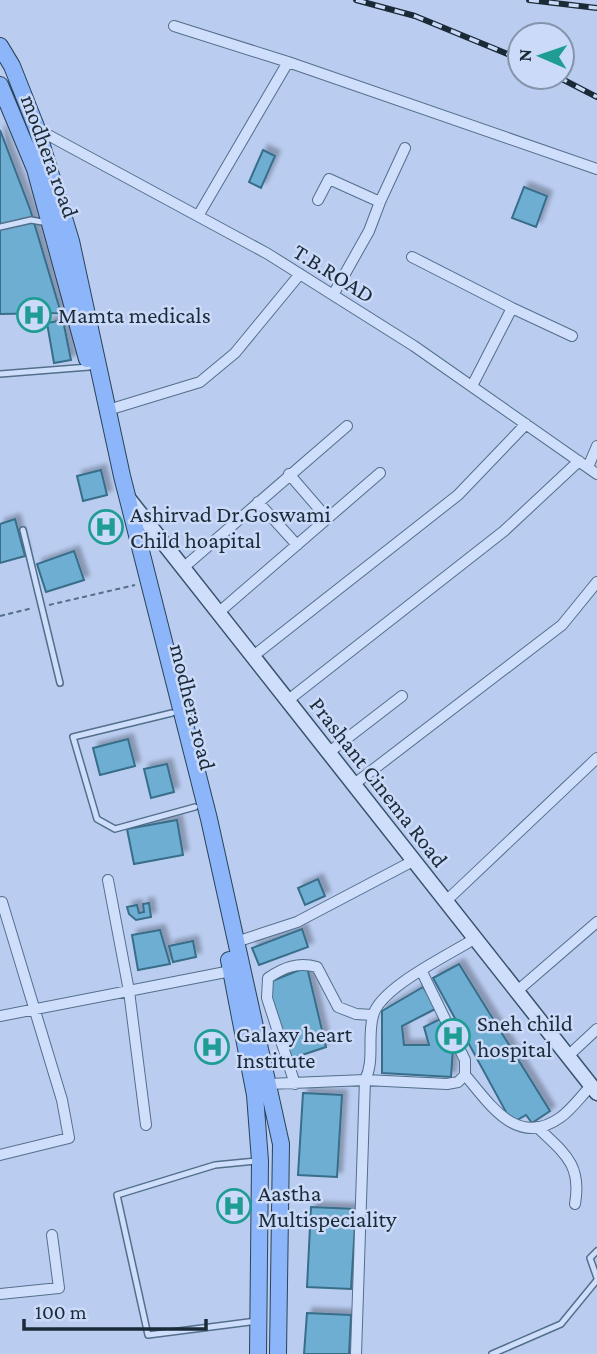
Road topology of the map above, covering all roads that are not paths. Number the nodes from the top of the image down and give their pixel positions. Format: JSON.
{"nodes":[{"id":1,"x":174,"y":26,"type":"dead end"},
{"id":2,"x":0,"y":46,"type":"edge"},
{"id":3,"x":288,"y":62,"type":"junction"},
{"id":4,"x":0,"y":85,"type":"edge"},
{"id":5,"x":37,"y":129,"type":"junction"},
{"id":6,"x":405,"y":148,"type":"dead end"},
{"id":7,"x":597,"y":169,"type":"edge"},
{"id":8,"x":318,"y":200,"type":"dead end"},
{"id":9,"x":380,"y":202,"type":"junction"},
{"id":10,"x":198,"y":216,"type":"junction"},
{"id":11,"x":51,"y":224,"type":"junction"},
{"id":12,"x":0,"y":227,"type":"edge"},
{"id":13,"x":412,"y":257,"type":"dead end"},
{"id":14,"x":300,"y":274,"type":"junction"},
{"id":15,"x":333,"y":295,"type":"junction"},
{"id":16,"x":512,"y":308,"type":"junction"},
{"id":17,"x":572,"y":336,"type":"dead end"},
{"id":18,"x":89,"y":367,"type":"junction"},
{"id":19,"x":0,"y":373,"type":"edge"},
{"id":20,"x":472,"y":386,"type":"junction"},
{"id":21,"x":108,"y":410,"type":"junction"},
{"id":22,"x":526,"y":424,"type":"junction"},
{"id":23,"x":347,"y":426,"type":"dead end"},
{"id":24,"x":597,"y":446,"type":"edge"},
{"id":25,"x":588,"y":467,"type":"edge"},
{"id":26,"x":380,"y":472,"type":"dead end"},
{"id":27,"x":289,"y":474,"type":"junction"},
{"id":28,"x":127,"y":497,"type":"junction"},
{"id":29,"x":258,"y":502,"type":"junction"},
{"id":30,"x":327,"y":518,"type":"junction"},
{"id":31,"x":23,"y":530,"type":"dead end"},
{"id":32,"x":297,"y":545,"type":"junction"},
{"id":33,"x":183,"y":568,"type":"junction"},
{"id":34,"x":597,"y":582,"type":"edge"},
{"id":35,"x":218,"y":613,"type":"junction"},
{"id":36,"x":253,"y":657,"type":"junction"},
{"id":37,"x":60,"y":683,"type":"dead end"},
{"id":38,"x":402,"y":696,"type":"dead end"},
{"id":39,"x":287,"y":701,"type":"junction"},
{"id":40,"x":172,"y":713,"type":"junction"},
{"id":41,"x":328,"y":753,"type":"junction"},
{"id":42,"x":597,"y":758,"type":"edge"},
{"id":43,"x":352,"y":785,"type":"junction"},
{"id":44,"x":195,"y":807,"type":"junction"},
{"id":45,"x":413,"y":861,"type":"junction"},
{"id":46,"x":108,"y":880,"type":"dead end"},
{"id":47,"x":444,"y":901,"type":"junction"},
{"id":48,"x":2,"y":902,"type":"dead end"},
{"id":49,"x":597,"y":922,"type":"edge"},
{"id":50,"x":474,"y":939,"type":"junction"},
{"id":51,"x":236,"y":942,"type":"junction"},
{"id":52,"x":237,"y":970,"type":"junction"},
{"id":53,"x":422,"y":972,"type":"junction"},
{"id":54,"x":129,"y":991,"type":"junction"},
{"id":55,"x":516,"y":992,"type":"junction"},
{"id":56,"x":35,"y":1009,"type":"junction"},
{"id":57,"x":373,"y":1015,"type":"junction"},
{"id":58,"x":0,"y":1016,"type":"edge"},
{"id":59,"x":597,"y":1029,"type":"edge"},
{"id":60,"x":568,"y":1056,"type":"junction"},
{"id":61,"x":465,"y":1075,"type":"junction"},
{"id":62,"x":365,"y":1080,"type":"junction"},
{"id":63,"x":268,"y":1084,"type":"junction"},
{"id":64,"x":295,"y":1084,"type":"junction"},
{"id":65,"x":594,"y":1090,"type":"edge"},
{"id":66,"x":146,"y":1125,"type":"dead end"},
{"id":67,"x":537,"y":1127,"type":"junction"},
{"id":68,"x":0,"y":1155,"type":"edge"},
{"id":69,"x":260,"y":1161,"type":"junction"},
{"id":70,"x":575,"y":1204,"type":"dead end"},
{"id":71,"x":52,"y":1235,"type":"dead end"},
{"id":72,"x":597,"y":1251,"type":"edge"},
{"id":73,"x":597,"y":1279,"type":"edge"},
{"id":74,"x":0,"y":1294,"type":"edge"},
{"id":75,"x":259,"y":1321,"type":"junction"},
{"id":76,"x":258,"y":1354,"type":"edge"},
{"id":77,"x":278,"y":1354,"type":"edge"},
{"id":78,"x":356,"y":1354,"type":"edge"},
{"id":79,"x":492,"y":1354,"type":"edge"}],
"edges":[{"from":1,"to":3,"type":"street"},
{"from":2,"to":5,"type":"main road"},
{"from":3,"to":7,"type":"street"},
{"from":3,"to":10,"type":"street"},
{"from":4,"to":11,"type":"main road","name":"modhera road"},
{"from":5,"to":10,"type":"street","name":"T.B.ROAD"},
{"from":5,"to":21,"type":"main road"},
{"from":6,"to":9,"type":"street"},
{"from":8,"to":9,"type":"street"},
{"from":9,"to":15,"type":"street"},
{"from":10,"to":14,"type":"street","name":"T.B.ROAD"},
{"from":11,"to":12,"type":"lane"},
{"from":11,"to":18,"type":"main road","name":"modhera road"},
{"from":13,"to":16,"type":"street"},
{"from":14,"to":15,"type":"street","name":"T.B.ROAD"},
{"from":14,"to":21,"type":"street"},
{"from":15,"to":20,"type":"street","name":"T.B.ROAD"},
{"from":16,"to":17,"type":"street"},
{"from":16,"to":20,"type":"street"},
{"from":18,"to":19,"type":"lane"},
{"from":18,"to":40,"type":"main road","name":"modhera road"},
{"from":20,"to":22,"type":"street","name":"T.B.ROAD"},
{"from":21,"to":28,"type":"main road"},
{"from":22,"to":25,"type":"street","name":"T.B.ROAD"},
{"from":22,"to":36,"type":"street"},
{"from":23,"to":27,"type":"street"},
{"from":24,"to":25,"type":"street"},
{"from":25,"to":39,"type":"street"},
{"from":26,"to":30,"type":"street"},
{"from":27,"to":29,"type":"street"},
{"from":27,"to":30,"type":"street"},
{"from":28,"to":33,"type":"street","name":"Prashant Cinema Road"},
{"from":28,"to":51,"type":"main road"},
{"from":29,"to":32,"type":"street"},
{"from":29,"to":33,"type":"street"},
{"from":30,"to":32,"type":"street"},
{"from":31,"to":37,"type":"lane"},
{"from":32,"to":35,"type":"street"},
{"from":33,"to":35,"type":"street","name":"Prashant Cinema Road"},
{"from":34,"to":43,"type":"street"},
{"from":35,"to":36,"type":"street","name":"Prashant Cinema Road"},
{"from":36,"to":39,"type":"street","name":"Prashant Cinema Road"},
{"from":38,"to":41,"type":"street"},
{"from":39,"to":41,"type":"street","name":"Prashant Cinema Road"},
{"from":40,"to":44,"type":"main road","name":"modhera road"},
{"from":40,"to":44,"type":"lane"},
{"from":41,"to":43,"type":"street","name":"Prashant Cinema Road"},
{"from":42,"to":47,"type":"street"},
{"from":43,"to":45,"type":"street","name":"Prashant Cinema Road"},
{"from":44,"to":52,"type":"main road","name":"modhera road"},
{"from":45,"to":47,"type":"street","name":"Prashant Cinema Road"},
{"from":45,"to":51,"type":"street"},
{"from":46,"to":54,"type":"street"},
{"from":47,"to":50,"type":"street","name":"Prashant Cinema Road"},
{"from":48,"to":56,"type":"street"},
{"from":49,"to":55,"type":"street"},
{"from":50,"to":53,"type":"street"},
{"from":50,"to":55,"type":"street","name":"Prashant Cinema Road"},
{"from":51,"to":52,"type":"main road"},
{"from":52,"to":54,"type":"street"},
{"from":52,"to":63,"type":"main road"},
{"from":52,"to":69,"type":"main road","name":"modhera road"},
{"from":53,"to":57,"type":"street"},
{"from":53,"to":61,"type":"street"},
{"from":54,"to":56,"type":"street"},
{"from":54,"to":66,"type":"street"},
{"from":55,"to":60,"type":"street","name":"Prashant Cinema Road"},
{"from":56,"to":58,"type":"street"},
{"from":56,"to":68,"type":"street"},
{"from":57,"to":62,"type":"street"},
{"from":57,"to":64,"type":"street"},
{"from":59,"to":60,"type":"street"},
{"from":60,"to":65,"type":"street","name":"Prashant Cinema Road"},
{"from":61,"to":62,"type":"street"},
{"from":61,"to":67,"type":"street"},
{"from":62,"to":64,"type":"street"},
{"from":62,"to":78,"type":"street"},
{"from":63,"to":64,"type":"street"},
{"from":63,"to":77,"type":"main road"},
{"from":65,"to":67,"type":"street"},
{"from":67,"to":70,"type":"street"},
{"from":69,"to":75,"type":"main road","name":"modhera road"},
{"from":69,"to":75,"type":"lane"},
{"from":71,"to":74,"type":"street"},
{"from":72,"to":73,"type":"lane"},
{"from":73,"to":79,"type":"lane"},
{"from":75,"to":76,"type":"main road","name":"modhera road"}]}
